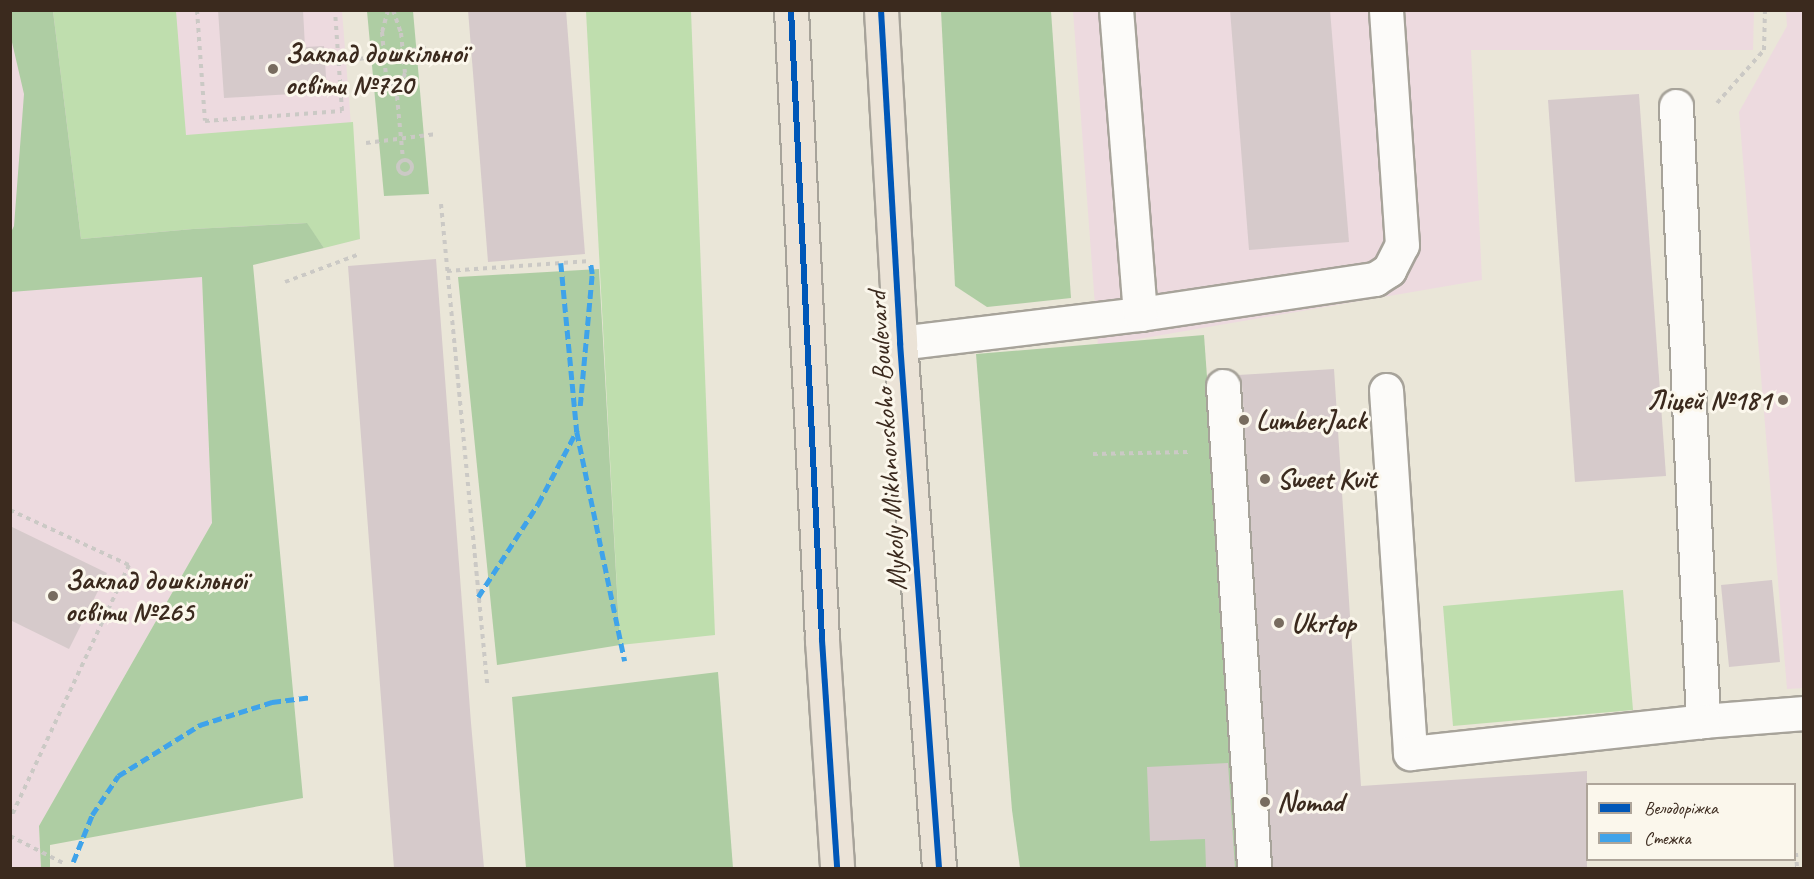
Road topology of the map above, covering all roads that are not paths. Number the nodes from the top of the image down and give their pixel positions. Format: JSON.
{"nodes":[{"id":1,"x":791,"y":10,"type":"edge"},
{"id":2,"x":881,"y":10,"type":"edge"},
{"id":3,"x":1116,"y":10,"type":"edge"},
{"id":4,"x":1386,"y":10,"type":"edge"},
{"id":5,"x":1676,"y":106,"type":"dead end"},
{"id":6,"x":1140,"y":314,"type":"junction"},
{"id":7,"x":900,"y":343,"type":"junction"},
{"id":8,"x":1223,"y":386,"type":"dead end"},
{"id":9,"x":1386,"y":390,"type":"dead end"},
{"id":10,"x":1803,"y":713,"type":"edge"},
{"id":11,"x":1702,"y":721,"type":"junction"},
{"id":12,"x":837,"y":868,"type":"edge"},
{"id":13,"x":939,"y":868,"type":"edge"},
{"id":14,"x":1254,"y":868,"type":"edge"}],
"edges":[{"from":1,"to":12,"type":"highway"},
{"from":2,"to":7,"type":"highway","name":"Mykoly Mikhnovskoho Boulevard"},
{"from":3,"to":6,"type":"lane"},
{"from":4,"to":6,"type":"lane"},
{"from":5,"to":11,"type":"lane"},
{"from":6,"to":7,"type":"lane"},
{"from":7,"to":13,"type":"highway","name":"Mykoly Mikhnovskoho Boulevard"},
{"from":8,"to":14,"type":"lane"},
{"from":9,"to":11,"type":"lane"},
{"from":10,"to":11,"type":"lane"}]}
